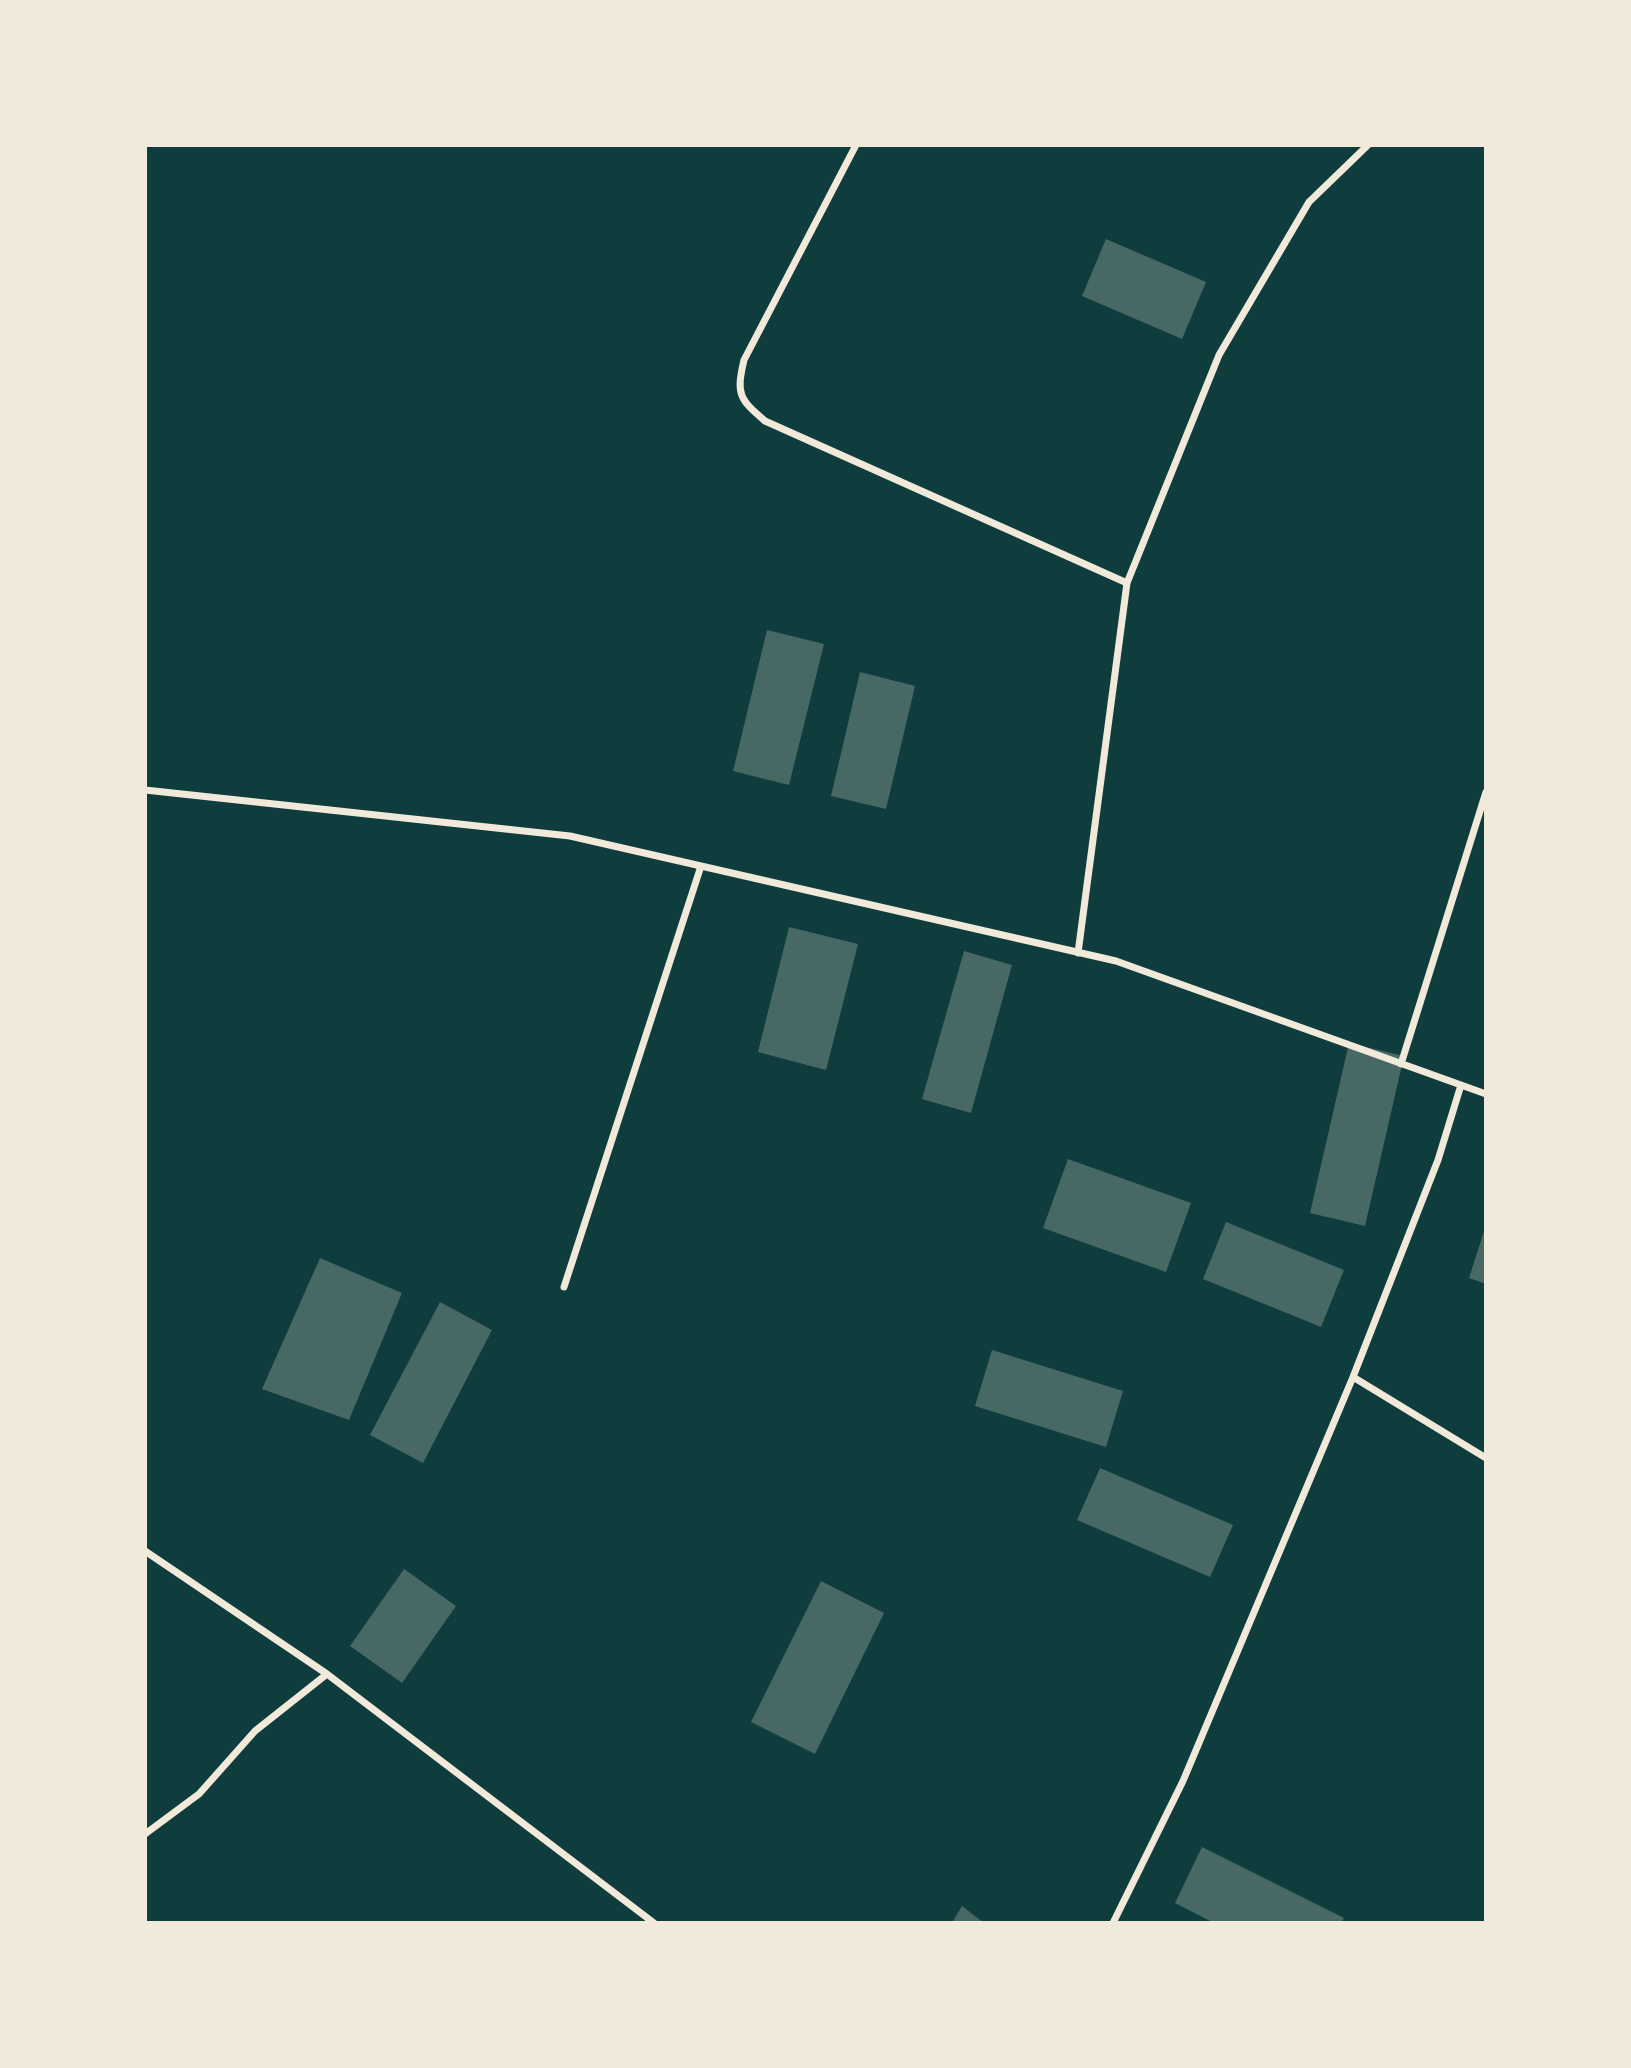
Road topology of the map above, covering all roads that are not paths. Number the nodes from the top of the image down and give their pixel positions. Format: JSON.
{"nodes":[{"id":1,"x":856,"y":145,"type":"edge"},
{"id":2,"x":1368,"y":145,"type":"edge"},
{"id":3,"x":1127,"y":583,"type":"junction"},
{"id":4,"x":145,"y":790,"type":"edge"},
{"id":5,"x":1486,"y":792,"type":"edge"},
{"id":6,"x":701,"y":866,"type":"junction"},
{"id":7,"x":1078,"y":953,"type":"junction"},
{"id":8,"x":1401,"y":1064,"type":"junction"},
{"id":9,"x":1461,"y":1085,"type":"junction"},
{"id":10,"x":1486,"y":1094,"type":"edge"},
{"id":11,"x":565,"y":1287,"type":"dead end"},
{"id":12,"x":1353,"y":1377,"type":"junction"},
{"id":13,"x":1486,"y":1458,"type":"edge"},
{"id":14,"x":145,"y":1551,"type":"edge"},
{"id":15,"x":327,"y":1674,"type":"junction"},
{"id":16,"x":145,"y":1834,"type":"edge"},
{"id":17,"x":650,"y":1922,"type":"edge"},
{"id":18,"x":1113,"y":1923,"type":"edge"}],
"edges":[{"from":1,"to":3,"type":"street"},
{"from":2,"to":3,"type":"street"},
{"from":3,"to":7,"type":"street"},
{"from":4,"to":6,"type":"street"},
{"from":5,"to":8,"type":"street"},
{"from":6,"to":7,"type":"street"},
{"from":6,"to":11,"type":"street"},
{"from":7,"to":8,"type":"street"},
{"from":8,"to":9,"type":"street"},
{"from":9,"to":10,"type":"street"},
{"from":9,"to":12,"type":"street"},
{"from":12,"to":13,"type":"street"},
{"from":12,"to":18,"type":"street"},
{"from":14,"to":15,"type":"street"},
{"from":15,"to":16,"type":"street"},
{"from":15,"to":17,"type":"street"}]}
